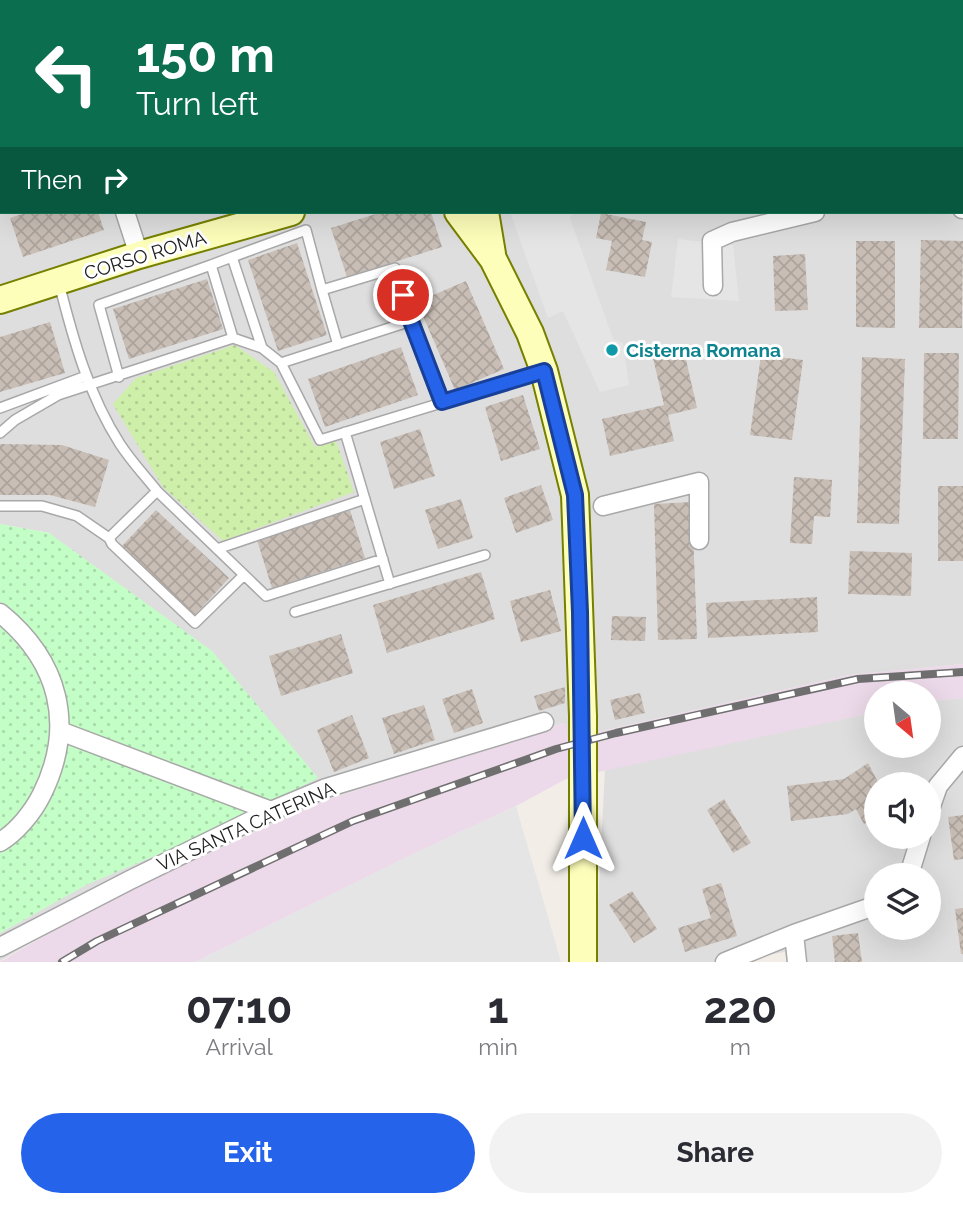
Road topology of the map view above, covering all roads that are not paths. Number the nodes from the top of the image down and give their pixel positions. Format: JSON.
{"nodes":[{"id":1,"x":126,"y":214,"type":"edge"},
{"id":2,"x":284,"y":214,"type":"edge"},
{"id":3,"x":459,"y":214,"type":"edge"},
{"id":4,"x":485,"y":214,"type":"edge"},
{"id":5,"x":806,"y":214,"type":"edge"},
{"id":6,"x":139,"y":255,"type":"junction"},
{"id":7,"x":232,"y":257,"type":"junction"},
{"id":8,"x":493,"y":259,"type":"junction"},
{"id":9,"x":211,"y":265,"type":"junction"},
{"id":10,"x":58,"y":281,"type":"junction"},
{"id":11,"x":713,"y":286,"type":"dead end"},
{"id":12,"x":322,"y":290,"type":"junction"},
{"id":13,"x":0,"y":300,"type":"edge"},
{"id":14,"x":411,"y":321,"type":"junction"},
{"id":15,"x":233,"y":338,"type":"junction"},
{"id":16,"x":338,"y":345,"type":"junction"},
{"id":17,"x":262,"y":348,"type":"junction"},
{"id":18,"x":281,"y":363,"type":"junction"},
{"id":19,"x":544,"y":371,"type":"junction"},
{"id":20,"x":86,"y":376,"type":"junction"},
{"id":21,"x":119,"y":377,"type":"junction"},
{"id":22,"x":91,"y":386,"type":"junction"},
{"id":23,"x":442,"y":402,"type":"junction"},
{"id":24,"x":0,"y":408,"type":"edge"},
{"id":25,"x":345,"y":432,"type":"junction"},
{"id":26,"x":0,"y":433,"type":"edge"},
{"id":27,"x":157,"y":491,"type":"junction"},
{"id":28,"x":365,"y":499,"type":"junction"},
{"id":29,"x":0,"y":506,"type":"edge"},
{"id":30,"x":603,"y":506,"type":"dead end"},
{"id":31,"x":109,"y":538,"type":"junction"},
{"id":32,"x":699,"y":540,"type":"dead end"},
{"id":33,"x":217,"y":549,"type":"junction"},
{"id":34,"x":485,"y":555,"type":"dead end"},
{"id":35,"x":383,"y":559,"type":"junction"},
{"id":36,"x":244,"y":575,"type":"junction"},
{"id":37,"x":390,"y":584,"type":"junction"},
{"id":38,"x":0,"y":612,"type":"edge"},
{"id":39,"x":295,"y":612,"type":"dead end"},
{"id":40,"x":544,"y":722,"type":"dead end"},
{"id":41,"x":60,"y":731,"type":"junction"},
{"id":42,"x":963,"y":756,"type":"edge"},
{"id":43,"x":941,"y":782,"type":"edge"},
{"id":44,"x":271,"y":811,"type":"junction"},
{"id":45,"x":0,"y":842,"type":"edge"},
{"id":46,"x":864,"y":910,"type":"edge"},
{"id":47,"x":794,"y":934,"type":"junction"},
{"id":48,"x":0,"y":947,"type":"edge"},
{"id":49,"x":583,"y":962,"type":"edge"},
{"id":50,"x":725,"y":962,"type":"edge"},
{"id":51,"x":797,"y":962,"type":"edge"}],
"edges":[{"from":1,"to":6,"type":"street"},
{"from":2,"to":6,"type":"street","name":"CORSO ROMA"},
{"from":3,"to":8,"type":"street"},
{"from":4,"to":8,"type":"street"},
{"from":5,"to":11,"type":"street"},
{"from":6,"to":10,"type":"street","name":"CORSO ROMA"},
{"from":7,"to":9,"type":"lane"},
{"from":7,"to":12,"type":"lane"},
{"from":7,"to":17,"type":"lane"},
{"from":8,"to":19,"type":"street"},
{"from":9,"to":15,"type":"lane"},
{"from":9,"to":21,"type":"lane"},
{"from":10,"to":13,"type":"street","name":"CORSO ROMA"},
{"from":10,"to":20,"type":"lane"},
{"from":12,"to":14,"type":"lane"},
{"from":12,"to":16,"type":"lane"},
{"from":14,"to":16,"type":"lane"},
{"from":14,"to":23,"type":"lane"},
{"from":15,"to":17,"type":"lane"},
{"from":15,"to":21,"type":"lane"},
{"from":16,"to":18,"type":"lane"},
{"from":17,"to":18,"type":"lane"},
{"from":18,"to":25,"type":"lane"},
{"from":19,"to":23,"type":"lane"},
{"from":19,"to":49,"type":"street"},
{"from":20,"to":22,"type":"lane"},
{"from":20,"to":24,"type":"lane"},
{"from":21,"to":22,"type":"lane"},
{"from":22,"to":26,"type":"lane"},
{"from":22,"to":27,"type":"lane"},
{"from":23,"to":25,"type":"lane"},
{"from":25,"to":28,"type":"lane"},
{"from":27,"to":31,"type":"lane"},
{"from":27,"to":33,"type":"lane"},
{"from":28,"to":33,"type":"lane"},
{"from":28,"to":35,"type":"lane"},
{"from":29,"to":31,"type":"lane"},
{"from":30,"to":32,"type":"street"},
{"from":31,"to":36,"type":"lane"},
{"from":33,"to":36,"type":"lane"},
{"from":34,"to":37,"type":"lane"},
{"from":35,"to":36,"type":"lane"},
{"from":35,"to":37,"type":"lane"},
{"from":37,"to":39,"type":"lane"},
{"from":38,"to":41,"type":"street"},
{"from":40,"to":44,"type":"street","name":"VIA SANTA CATERINA"},
{"from":41,"to":44,"type":"street"},
{"from":41,"to":45,"type":"street"},
{"from":42,"to":43,"type":"street"},
{"from":44,"to":48,"type":"street","name":"VIA SANTA CATERINA"},
{"from":46,"to":47,"type":"street"},
{"from":47,"to":50,"type":"street"},
{"from":47,"to":51,"type":"street"}]}
